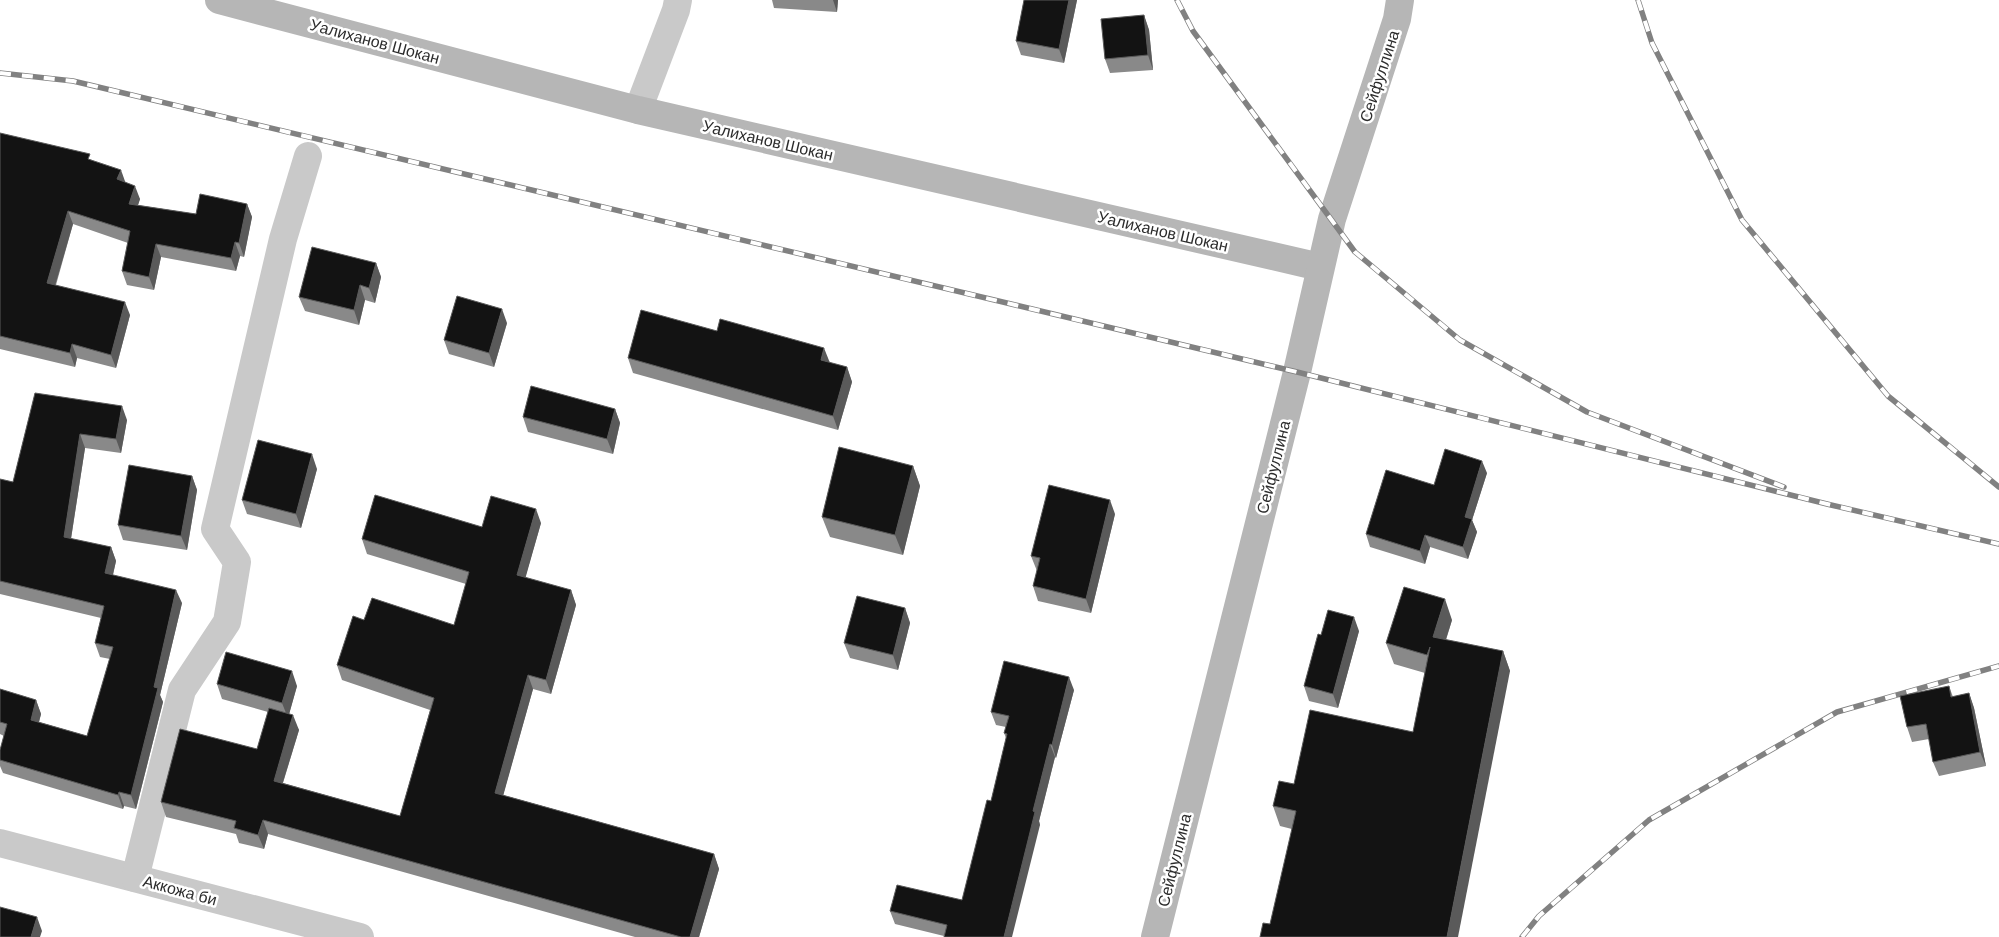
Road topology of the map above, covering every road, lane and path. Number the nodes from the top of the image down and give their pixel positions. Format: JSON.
{"nodes":[{"id":1,"x":219,"y":0,"type":"edge"},
{"id":2,"x":678,"y":0,"type":"edge"},
{"id":3,"x":1400,"y":0,"type":"edge"},
{"id":4,"x":638,"y":110,"type":"junction"},
{"id":5,"x":308,"y":156,"type":"dead end"},
{"id":6,"x":1320,"y":267,"type":"junction"},
{"id":7,"x":0,"y":843,"type":"edge"},
{"id":8,"x":135,"y":878,"type":"junction"},
{"id":9,"x":288,"y":928,"type":"edge"},
{"id":10,"x":360,"y":937,"type":"edge"},
{"id":11,"x":1155,"y":937,"type":"edge"}],
"edges":[{"from":1,"to":4,"type":"street","name":"Уалиханов Шокан"},
{"from":2,"to":4,"type":"street"},
{"from":3,"to":6,"type":"street","name":"Сейфуллина"},
{"from":4,"to":6,"type":"street","name":"Уалиханов Шокан"},
{"from":5,"to":8,"type":"street"},
{"from":6,"to":11,"type":"street","name":"Сейфуллина"},
{"from":7,"to":8,"type":"street","name":"Аккожа би"},
{"from":8,"to":9,"type":"street","name":"Аккожа би"},
{"from":9,"to":10,"type":"street","name":"Аккожа би"}]}
